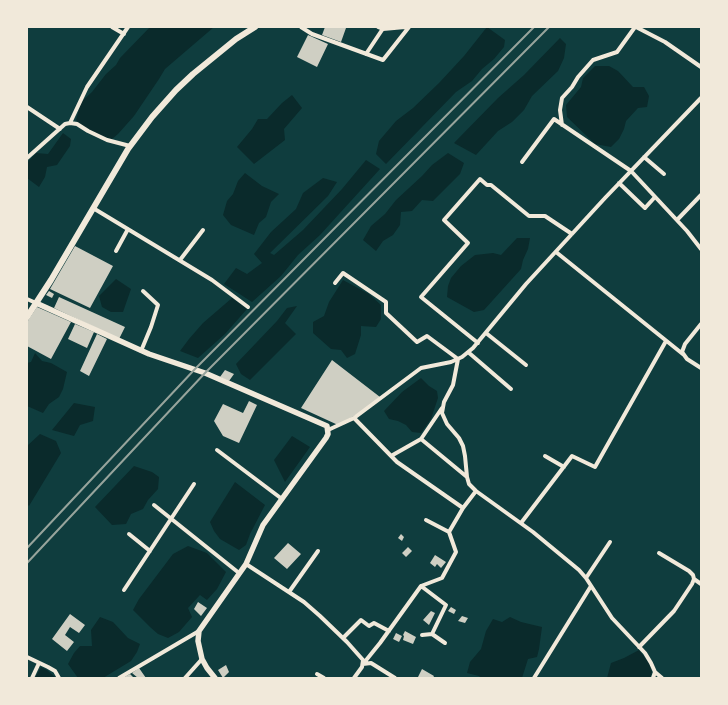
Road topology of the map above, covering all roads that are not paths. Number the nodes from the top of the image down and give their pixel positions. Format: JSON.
{"nodes":[{"id":1,"x":112,"y":27,"type":"edge"},
{"id":2,"x":128,"y":27,"type":"edge"},
{"id":3,"x":255,"y":27,"type":"edge"},
{"id":4,"x":300,"y":27,"type":"edge"},
{"id":5,"x":405,"y":27,"type":"edge"},
{"id":6,"x":409,"y":27,"type":"edge"},
{"id":7,"x":635,"y":27,"type":"edge"},
{"id":8,"x":382,"y":28,"type":"edge"},
{"id":9,"x":124,"y":34,"type":"junction"},
{"id":10,"x":366,"y":54,"type":"junction"},
{"id":11,"x":701,"y":67,"type":"edge"},
{"id":12,"x":701,"y":98,"type":"edge"},
{"id":13,"x":27,"y":107,"type":"edge"},
{"id":14,"x":70,"y":123,"type":"junction"},
{"id":15,"x":562,"y":125,"type":"junction"},
{"id":16,"x":60,"y":129,"type":"junction"},
{"id":17,"x":130,"y":146,"type":"junction"},
{"id":18,"x":644,"y":157,"type":"junction"},
{"id":19,"x":27,"y":158,"type":"edge"},
{"id":20,"x":522,"y":162,"type":"dead end"},
{"id":21,"x":630,"y":171,"type":"junction"},
{"id":22,"x":664,"y":174,"type":"dead end"},
{"id":23,"x":619,"y":183,"type":"junction"},
{"id":24,"x":701,"y":195,"type":"edge"},
{"id":25,"x":655,"y":197,"type":"junction"},
{"id":26,"x":93,"y":208,"type":"junction"},
{"id":27,"x":676,"y":220,"type":"junction"},
{"id":28,"x":128,"y":229,"type":"junction"},
{"id":29,"x":203,"y":230,"type":"dead end"},
{"id":30,"x":572,"y":234,"type":"junction"},
{"id":31,"x":701,"y":249,"type":"edge"},
{"id":32,"x":116,"y":251,"type":"dead end"},
{"id":33,"x":556,"y":252,"type":"junction"},
{"id":34,"x":180,"y":260,"type":"junction"},
{"id":35,"x":335,"y":283,"type":"dead end"},
{"id":36,"x":143,"y":291,"type":"dead end"},
{"id":37,"x":27,"y":299,"type":"edge"},
{"id":38,"x":36,"y":303,"type":"junction"},
{"id":39,"x":248,"y":307,"type":"dead end"},
{"id":40,"x":27,"y":317,"type":"edge"},
{"id":41,"x":701,"y":324,"type":"edge"},
{"id":42,"x":486,"y":333,"type":"junction"},
{"id":43,"x":666,"y":341,"type":"junction"},
{"id":44,"x":478,"y":343,"type":"junction"},
{"id":45,"x":141,"y":351,"type":"junction"},
{"id":46,"x":468,"y":352,"type":"junction"},
{"id":47,"x":684,"y":355,"type":"junction"},
{"id":48,"x":458,"y":359,"type":"junction"},
{"id":49,"x":526,"y":365,"type":"dead end"},
{"id":50,"x":701,"y":368,"type":"edge"},
{"id":51,"x":511,"y":389,"type":"dead end"},
{"id":52,"x":442,"y":408,"type":"junction"},
{"id":53,"x":354,"y":418,"type":"junction"},
{"id":54,"x":328,"y":430,"type":"junction"},
{"id":55,"x":421,"y":439,"type":"junction"},
{"id":56,"x":217,"y":450,"type":"dead end"},
{"id":57,"x":391,"y":456,"type":"junction"},
{"id":58,"x":545,"y":456,"type":"dead end"},
{"id":59,"x":564,"y":467,"type":"junction"},
{"id":60,"x":467,"y":477,"type":"junction"},
{"id":61,"x":194,"y":484,"type":"dead end"},
{"id":62,"x":476,"y":491,"type":"junction"},
{"id":63,"x":282,"y":499,"type":"junction"},
{"id":64,"x":154,"y":505,"type":"dead end"},
{"id":65,"x":463,"y":508,"type":"junction"},
{"id":66,"x":171,"y":518,"type":"junction"},
{"id":67,"x":426,"y":520,"type":"dead end"},
{"id":68,"x":521,"y":523,"type":"junction"},
{"id":69,"x":449,"y":532,"type":"junction"},
{"id":70,"x":129,"y":534,"type":"dead end"},
{"id":71,"x":610,"y":542,"type":"dead end"},
{"id":72,"x":150,"y":551,"type":"junction"},
{"id":73,"x":318,"y":552,"type":"dead end"},
{"id":74,"x":659,"y":553,"type":"dead end"},
{"id":75,"x":246,"y":564,"type":"junction"},
{"id":76,"x":239,"y":573,"type":"junction"},
{"id":77,"x":586,"y":578,"type":"junction"},
{"id":78,"x":694,"y":579,"type":"junction"},
{"id":79,"x":701,"y":584,"type":"edge"},
{"id":80,"x":421,"y":586,"type":"junction"},
{"id":81,"x":591,"y":586,"type":"junction"},
{"id":82,"x":124,"y":590,"type":"dead end"},
{"id":83,"x":289,"y":592,"type":"junction"},
{"id":84,"x":199,"y":631,"type":"junction"},
{"id":85,"x":389,"y":631,"type":"junction"},
{"id":86,"x":432,"y":634,"type":"junction"},
{"id":87,"x":422,"y":635,"type":"dead end"},
{"id":88,"x":343,"y":638,"type":"junction"},
{"id":89,"x":445,"y":643,"type":"dead end"},
{"id":90,"x":639,"y":647,"type":"junction"},
{"id":91,"x":27,"y":657,"type":"edge"},
{"id":92,"x":202,"y":659,"type":"junction"},
{"id":93,"x":40,"y":663,"type":"junction"},
{"id":94,"x":363,"y":664,"type":"junction"},
{"id":95,"x":655,"y":672,"type":"junction"},
{"id":96,"x":317,"y":674,"type":"dead end"},
{"id":97,"x":32,"y":678,"type":"edge"},
{"id":98,"x":59,"y":678,"type":"edge"},
{"id":99,"x":119,"y":678,"type":"edge"},
{"id":100,"x":184,"y":678,"type":"edge"},
{"id":101,"x":216,"y":678,"type":"edge"},
{"id":102,"x":324,"y":678,"type":"edge"},
{"id":103,"x":354,"y":678,"type":"edge"},
{"id":104,"x":395,"y":678,"type":"edge"},
{"id":105,"x":534,"y":678,"type":"edge"},
{"id":106,"x":653,"y":678,"type":"edge"},
{"id":107,"x":662,"y":678,"type":"edge"}],
"edges":[{"from":1,"to":9,"type":"street"},
{"from":2,"to":9,"type":"street"},
{"from":3,"to":17,"type":"main road"},
{"from":4,"to":10,"type":"street"},
{"from":5,"to":8,"type":"street"},
{"from":6,"to":10,"type":"street"},
{"from":7,"to":11,"type":"street"},
{"from":7,"to":15,"type":"street"},
{"from":8,"to":10,"type":"street"},
{"from":9,"to":14,"type":"street"},
{"from":12,"to":18,"type":"street"},
{"from":13,"to":16,"type":"street"},
{"from":14,"to":16,"type":"street"},
{"from":14,"to":17,"type":"street"},
{"from":15,"to":20,"type":"street"},
{"from":15,"to":21,"type":"street"},
{"from":16,"to":19,"type":"street"},
{"from":17,"to":26,"type":"main road"},
{"from":18,"to":21,"type":"street"},
{"from":18,"to":22,"type":"street"},
{"from":21,"to":23,"type":"street"},
{"from":21,"to":25,"type":"street"},
{"from":23,"to":25,"type":"street"},
{"from":23,"to":30,"type":"street"},
{"from":24,"to":27,"type":"street"},
{"from":25,"to":27,"type":"street"},
{"from":26,"to":28,"type":"street"},
{"from":26,"to":38,"type":"main road"},
{"from":27,"to":31,"type":"street"},
{"from":28,"to":32,"type":"street"},
{"from":28,"to":34,"type":"street"},
{"from":29,"to":34,"type":"street"},
{"from":30,"to":33,"type":"street"},
{"from":30,"to":44,"type":"street"},
{"from":33,"to":42,"type":"street"},
{"from":33,"to":43,"type":"street"},
{"from":34,"to":39,"type":"street"},
{"from":35,"to":48,"type":"street"},
{"from":36,"to":45,"type":"street"},
{"from":37,"to":38,"type":"street"},
{"from":38,"to":40,"type":"main road"},
{"from":38,"to":45,"type":"main road"},
{"from":41,"to":47,"type":"street"},
{"from":42,"to":44,"type":"street"},
{"from":42,"to":49,"type":"street"},
{"from":43,"to":47,"type":"street"},
{"from":43,"to":59,"type":"street"},
{"from":44,"to":46,"type":"street"},
{"from":45,"to":54,"type":"main road"},
{"from":46,"to":48,"type":"street"},
{"from":46,"to":51,"type":"street"},
{"from":47,"to":50,"type":"street"},
{"from":48,"to":52,"type":"street"},
{"from":48,"to":53,"type":"street"},
{"from":52,"to":55,"type":"street"},
{"from":52,"to":60,"type":"street"},
{"from":53,"to":54,"type":"street"},
{"from":53,"to":57,"type":"street"},
{"from":54,"to":63,"type":"main road"},
{"from":55,"to":57,"type":"street"},
{"from":55,"to":60,"type":"street"},
{"from":56,"to":63,"type":"street"},
{"from":57,"to":65,"type":"street"},
{"from":58,"to":59,"type":"street"},
{"from":59,"to":68,"type":"street"},
{"from":60,"to":62,"type":"street"},
{"from":61,"to":66,"type":"street"},
{"from":62,"to":65,"type":"street"},
{"from":62,"to":68,"type":"street"},
{"from":63,"to":75,"type":"main road"},
{"from":64,"to":66,"type":"street"},
{"from":65,"to":69,"type":"street"},
{"from":66,"to":72,"type":"street"},
{"from":66,"to":76,"type":"street"},
{"from":67,"to":69,"type":"street"},
{"from":68,"to":77,"type":"street"},
{"from":69,"to":80,"type":"street"},
{"from":70,"to":72,"type":"street"},
{"from":71,"to":77,"type":"street"},
{"from":72,"to":82,"type":"street"},
{"from":73,"to":83,"type":"street"},
{"from":74,"to":78,"type":"street"},
{"from":75,"to":76,"type":"main road"},
{"from":75,"to":83,"type":"street"},
{"from":76,"to":84,"type":"main road"},
{"from":77,"to":81,"type":"street"},
{"from":78,"to":79,"type":"street"},
{"from":78,"to":90,"type":"street"},
{"from":80,"to":85,"type":"street"},
{"from":80,"to":86,"type":"street"},
{"from":81,"to":90,"type":"street"},
{"from":81,"to":105,"type":"street"},
{"from":83,"to":88,"type":"street"},
{"from":84,"to":92,"type":"main road"},
{"from":84,"to":99,"type":"street"},
{"from":85,"to":88,"type":"street"},
{"from":85,"to":94,"type":"street"},
{"from":86,"to":87,"type":"street"},
{"from":86,"to":89,"type":"street"},
{"from":88,"to":94,"type":"street"},
{"from":90,"to":95,"type":"street"},
{"from":91,"to":93,"type":"street"},
{"from":92,"to":100,"type":"street"},
{"from":92,"to":101,"type":"main road"},
{"from":93,"to":97,"type":"street"},
{"from":93,"to":98,"type":"street"},
{"from":94,"to":103,"type":"street"},
{"from":94,"to":104,"type":"street"},
{"from":95,"to":106,"type":"street"},
{"from":95,"to":107,"type":"street"},
{"from":96,"to":102,"type":"street"}]}
